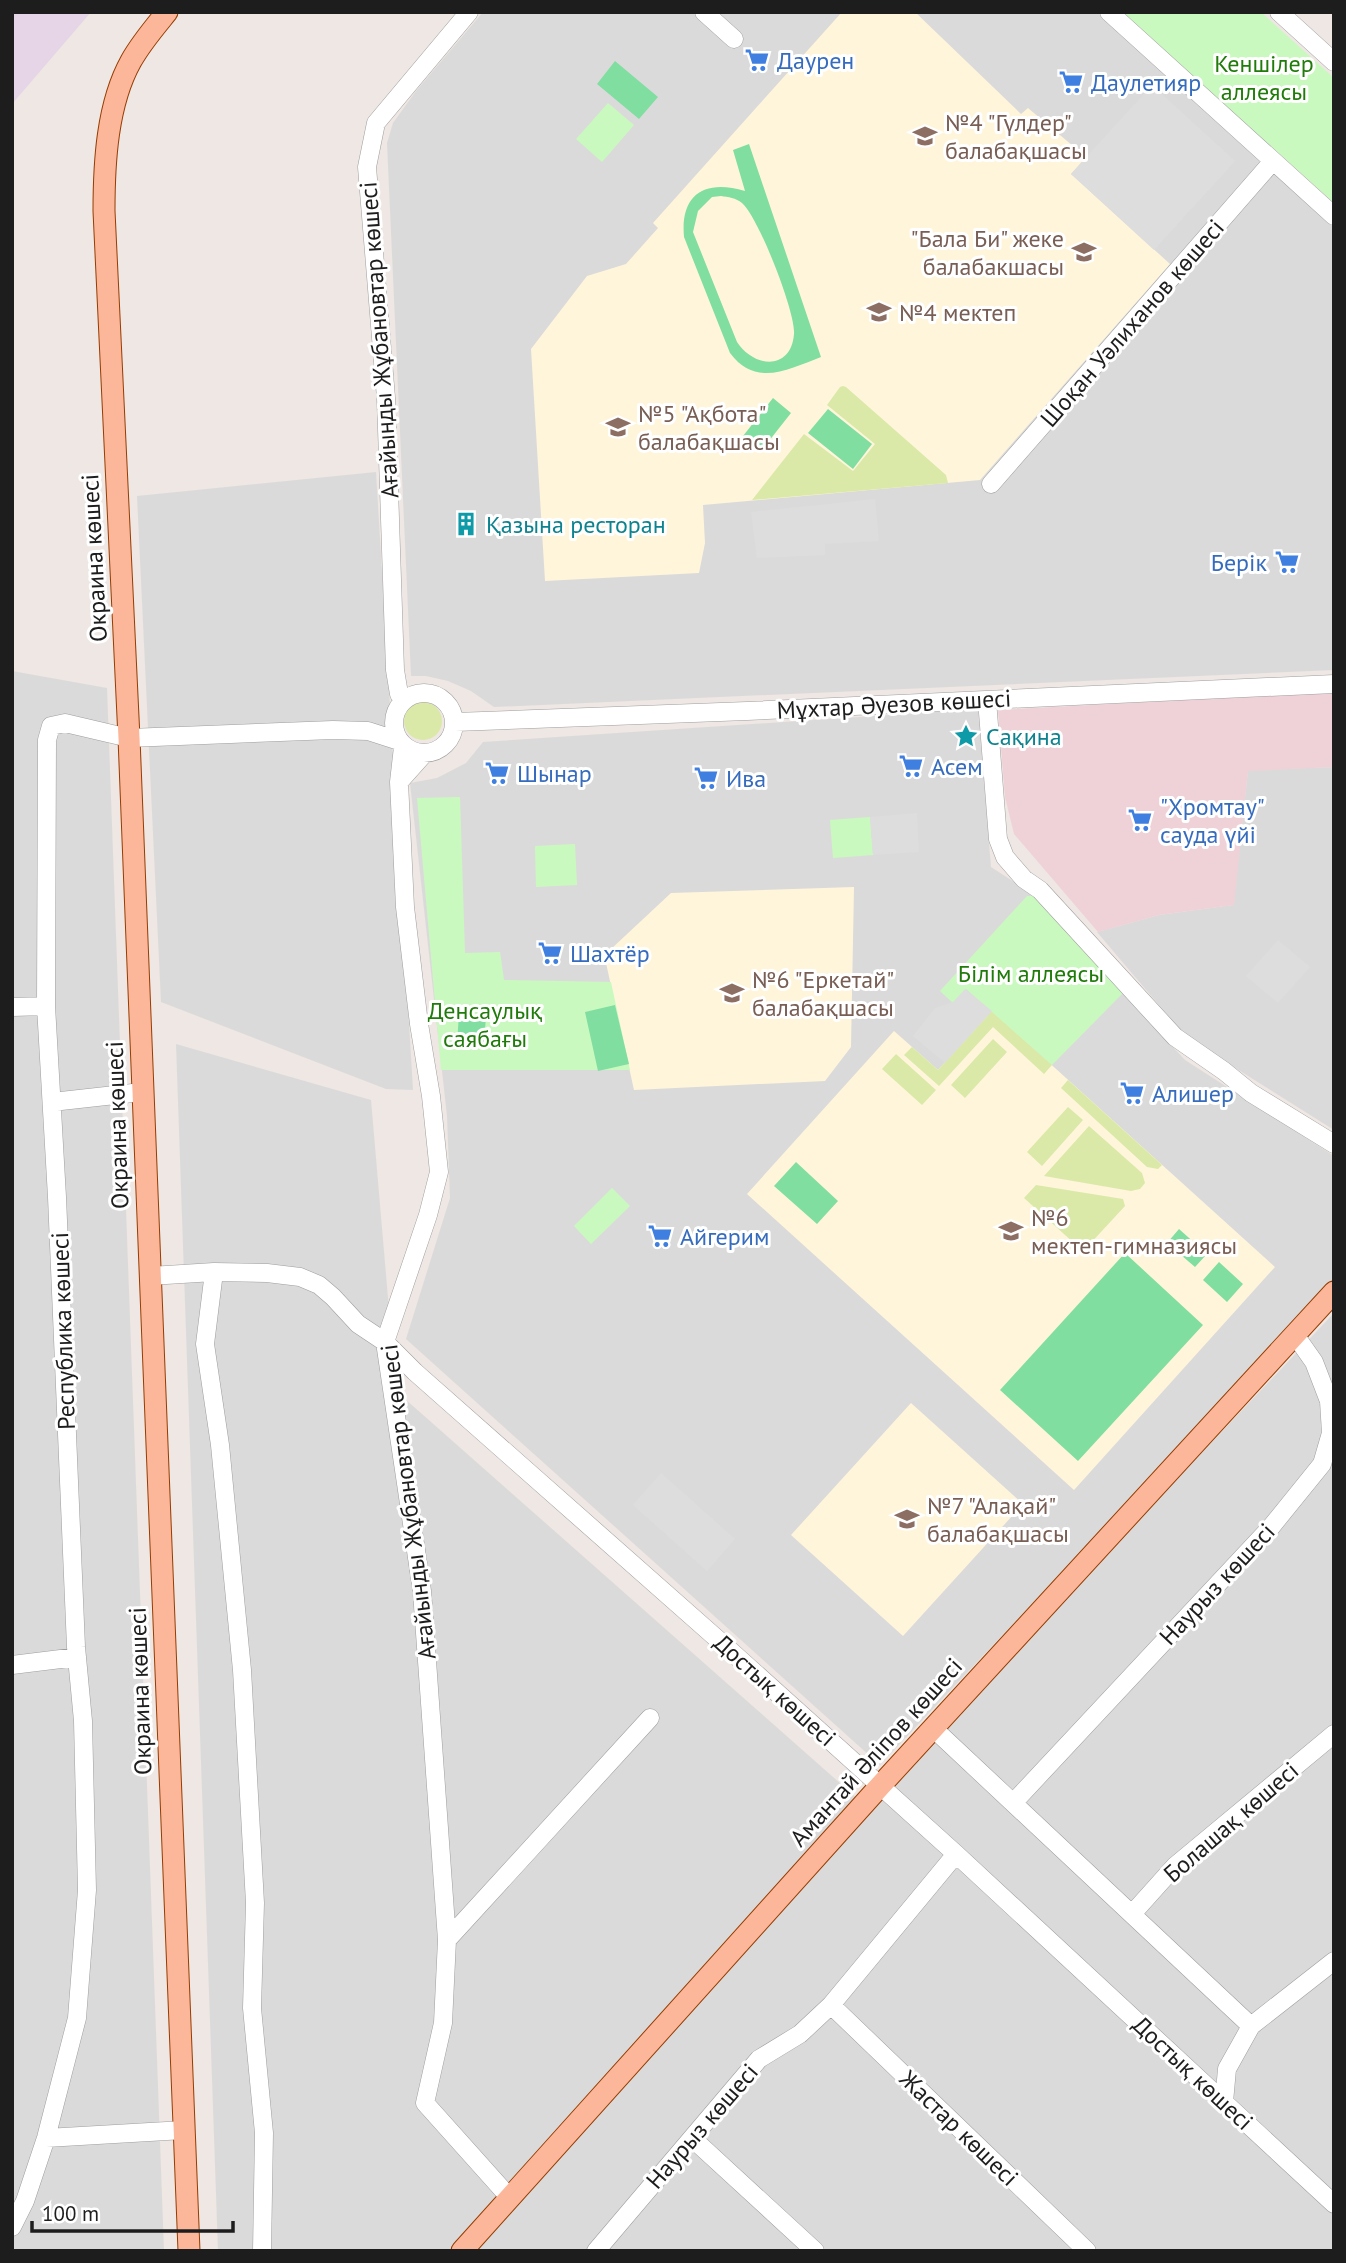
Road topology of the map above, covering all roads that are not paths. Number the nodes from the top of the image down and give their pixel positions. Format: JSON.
{"nodes":[{"id":1,"x":167,"y":12,"type":"edge"},
{"id":2,"x":469,"y":12,"type":"edge"},
{"id":3,"x":704,"y":12,"type":"edge"},
{"id":4,"x":1108,"y":12,"type":"edge"},
{"id":5,"x":1279,"y":12,"type":"edge"},
{"id":6,"x":734,"y":38,"type":"dead end"},
{"id":7,"x":1334,"y":62,"type":"edge"},
{"id":8,"x":1273,"y":161,"type":"junction"},
{"id":9,"x":1334,"y":216,"type":"edge"},
{"id":10,"x":991,"y":484,"type":"dead end"},
{"id":11,"x":1334,"y":684,"type":"edge"},
{"id":12,"x":404,"y":700,"type":"junction"},
{"id":13,"x":987,"y":700,"type":"junction"},
{"id":14,"x":393,"y":720,"type":"junction"},
{"id":15,"x":455,"y":722,"type":"junction"},
{"id":16,"x":368,"y":731,"type":"junction"},
{"id":17,"x":129,"y":738,"type":"junction"},
{"id":18,"x":401,"y":744,"type":"junction"},
{"id":19,"x":424,"y":754,"type":"junction"},
{"id":20,"x":399,"y":782,"type":"junction"},
{"id":21,"x":46,"y":1006,"type":"junction"},
{"id":22,"x":12,"y":1007,"type":"edge"},
{"id":23,"x":142,"y":1091,"type":"junction"},
{"id":24,"x":52,"y":1102,"type":"junction"},
{"id":25,"x":1334,"y":1144,"type":"edge"},
{"id":26,"x":214,"y":1272,"type":"junction"},
{"id":27,"x":150,"y":1276,"type":"junction"},
{"id":28,"x":1334,"y":1292,"type":"edge"},
{"id":29,"x":1295,"y":1335,"type":"junction"},
{"id":30,"x":385,"y":1342,"type":"junction"},
{"id":31,"x":78,"y":1657,"type":"junction"},
{"id":32,"x":12,"y":1665,"type":"edge"},
{"id":33,"x":650,"y":1718,"type":"dead end"},
{"id":34,"x":933,"y":1728,"type":"junction"},
{"id":35,"x":1334,"y":1734,"type":"edge"},
{"id":36,"x":880,"y":1786,"type":"junction"},
{"id":37,"x":1013,"y":1803,"type":"junction"},
{"id":38,"x":956,"y":1854,"type":"junction"},
{"id":39,"x":1132,"y":1914,"type":"junction"},
{"id":40,"x":447,"y":1940,"type":"junction"},
{"id":41,"x":1334,"y":1961,"type":"edge"},
{"id":42,"x":831,"y":2005,"type":"junction"},
{"id":43,"x":1251,"y":2026,"type":"junction"},
{"id":44,"x":1224,"y":2102,"type":"junction"},
{"id":45,"x":184,"y":2130,"type":"junction"},
{"id":46,"x":46,"y":2138,"type":"junction"},
{"id":47,"x":691,"y":2138,"type":"junction"},
{"id":48,"x":510,"y":2198,"type":"junction"},
{"id":49,"x":1334,"y":2204,"type":"edge"},
{"id":50,"x":12,"y":2227,"type":"edge"},
{"id":51,"x":189,"y":2251,"type":"edge"},
{"id":52,"x":262,"y":2251,"type":"edge"},
{"id":53,"x":462,"y":2251,"type":"edge"},
{"id":54,"x":596,"y":2251,"type":"edge"},
{"id":55,"x":815,"y":2251,"type":"edge"},
{"id":56,"x":1087,"y":2251,"type":"edge"}],
"edges":[{"from":1,"to":17,"type":"main road","name":"Окраина көшесі"},
{"from":2,"to":12,"type":"street","name":"Ағайынды Жұбановтар көшесі"},
{"from":3,"to":6,"type":"street"},
{"from":4,"to":8,"type":"street"},
{"from":5,"to":7,"type":"street"},
{"from":8,"to":9,"type":"street"},
{"from":8,"to":10,"type":"street","name":"Шоқан Уәлиханов көшесі"},
{"from":11,"to":13,"type":"street","name":"Мұхтар Әуезов көшесі"},
{"from":12,"to":14,"type":"street"},
{"from":12,"to":15,"type":"street"},
{"from":13,"to":15,"type":"street","name":"Мұхтар Әуезов көшесі"},
{"from":13,"to":25,"type":"street"},
{"from":14,"to":16,"type":"street"},
{"from":14,"to":18,"type":"street"},
{"from":15,"to":19,"type":"street"},
{"from":16,"to":17,"type":"street"},
{"from":16,"to":18,"type":"street"},
{"from":17,"to":21,"type":"street","name":"Республика көшесі"},
{"from":17,"to":23,"type":"main road","name":"Окраина көшесі"},
{"from":18,"to":19,"type":"street"},
{"from":18,"to":20,"type":"street","name":"Ағайынды Жұбановтар көшесі"},
{"from":19,"to":20,"type":"street"},
{"from":20,"to":30,"type":"street","name":"Ағайынды Жұбановтар көшесі"},
{"from":21,"to":22,"type":"street"},
{"from":21,"to":24,"type":"street","name":"Республика көшесі"},
{"from":23,"to":24,"type":"street"},
{"from":23,"to":27,"type":"main road","name":"Окраина көшесі"},
{"from":24,"to":31,"type":"street","name":"Республика көшесі"},
{"from":26,"to":27,"type":"street","name":"Достық көшесі"},
{"from":26,"to":30,"type":"street","name":"Достық көшесі"},
{"from":26,"to":52,"type":"street"},
{"from":27,"to":45,"type":"main road","name":"Окраина көшесі"},
{"from":28,"to":29,"type":"main road","name":"Амантай Әліпов көшесі"},
{"from":29,"to":34,"type":"main road","name":"Амантай Әліпов көшесі"},
{"from":29,"to":37,"type":"street","name":"Наурыз көшесі"},
{"from":30,"to":36,"type":"street","name":"Достық көшесі"},
{"from":30,"to":40,"type":"street","name":"Ағайынды Жұбановтар көшесі"},
{"from":31,"to":32,"type":"street"},
{"from":31,"to":46,"type":"street","name":"Республика көшесі"},
{"from":33,"to":40,"type":"street"},
{"from":34,"to":36,"type":"main road","name":"Амантай Әліпов көшесі"},
{"from":34,"to":37,"type":"street"},
{"from":35,"to":39,"type":"street","name":"Болашақ көшесі"},
{"from":36,"to":38,"type":"street","name":"Достық көшесі"},
{"from":36,"to":48,"type":"main road","name":"Амантай Әліпов көшесі"},
{"from":37,"to":39,"type":"street"},
{"from":38,"to":42,"type":"street","name":"Наурыз көшесі"},
{"from":38,"to":44,"type":"street","name":"Достық көшесі"},
{"from":39,"to":43,"type":"street"},
{"from":40,"to":48,"type":"street","name":"Ағайынды Жұбановтар көшесі"},
{"from":41,"to":43,"type":"street"},
{"from":42,"to":47,"type":"street","name":"Наурыз көшесі"},
{"from":42,"to":56,"type":"street","name":"Жастар көшесі"},
{"from":43,"to":44,"type":"street"},
{"from":44,"to":49,"type":"street","name":"Достық көшесі"},
{"from":45,"to":46,"type":"street"},
{"from":45,"to":51,"type":"main road","name":"Окраина көшесі"},
{"from":46,"to":50,"type":"street","name":"Республика көшесі"},
{"from":47,"to":54,"type":"street","name":"Наурыз көшесі"},
{"from":47,"to":55,"type":"street"},
{"from":48,"to":53,"type":"main road","name":"Амантай Әліпов көшесі"}]}
